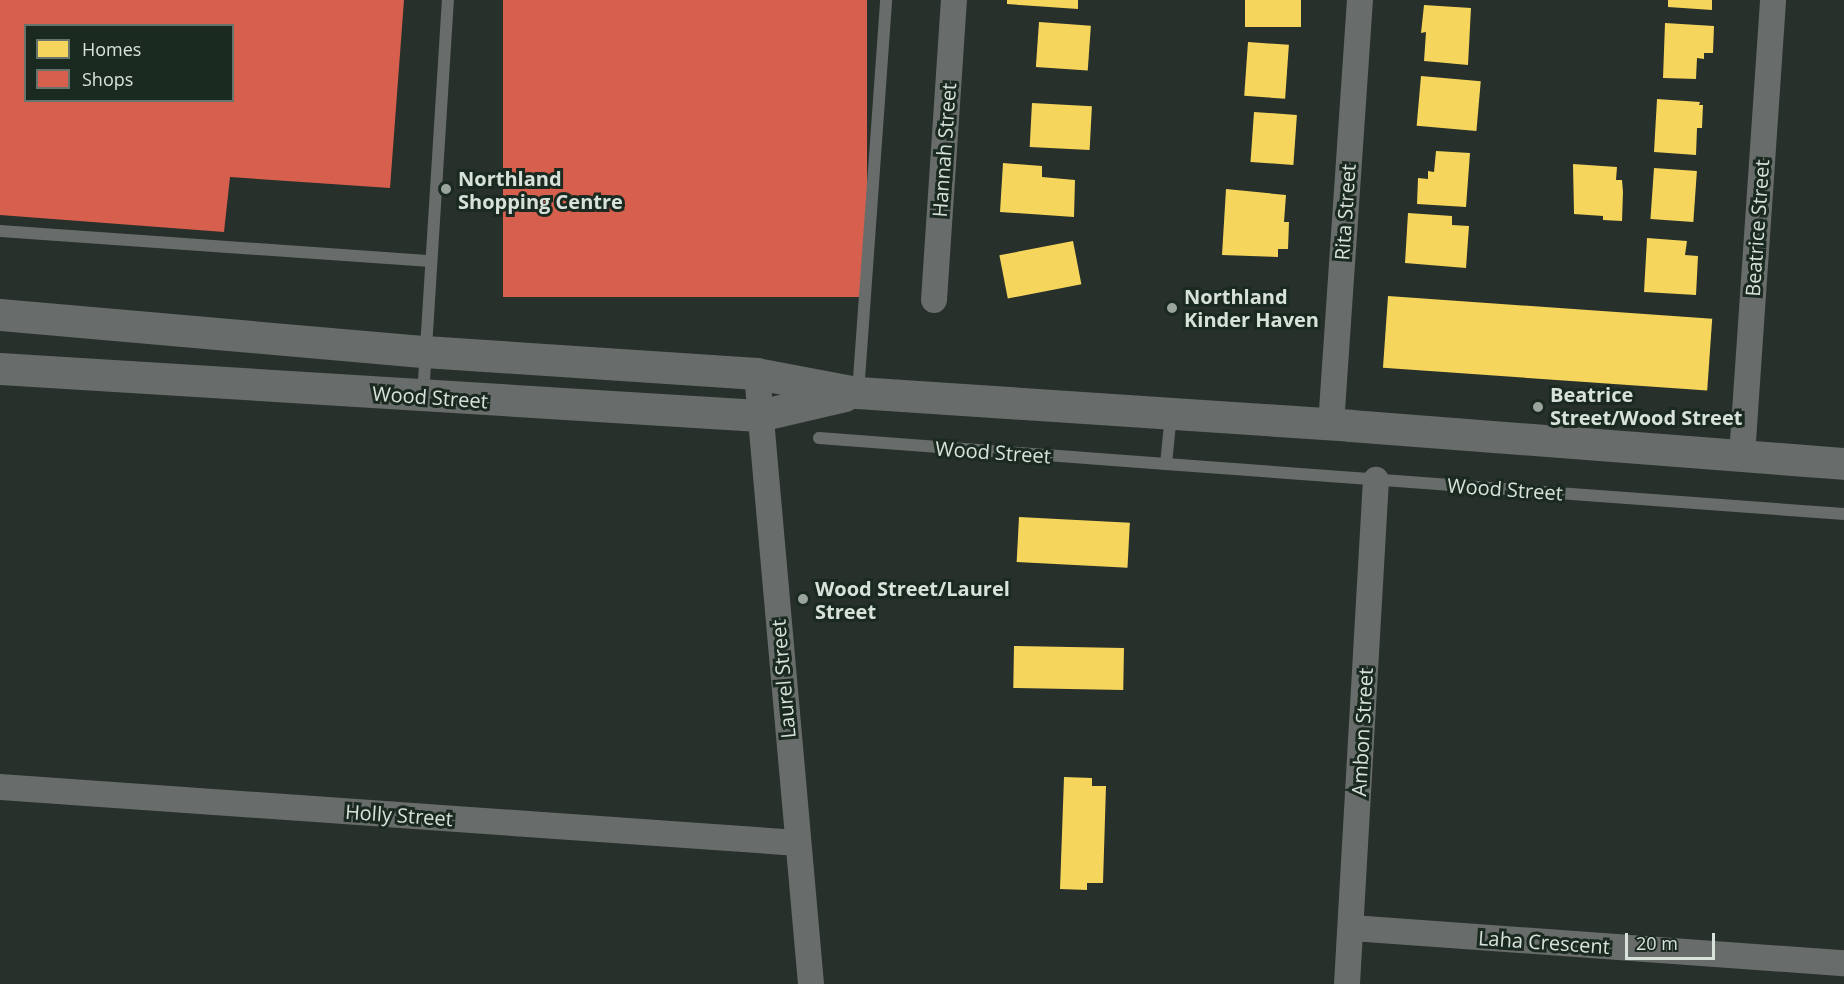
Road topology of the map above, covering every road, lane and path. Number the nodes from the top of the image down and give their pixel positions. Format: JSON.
{"nodes":[{"id":1,"x":448,"y":0,"type":"edge"},
{"id":2,"x":886,"y":0,"type":"edge"},
{"id":3,"x":954,"y":0,"type":"edge"},
{"id":4,"x":1360,"y":0,"type":"edge"},
{"id":5,"x":1773,"y":0,"type":"edge"},
{"id":6,"x":0,"y":231,"type":"edge"},
{"id":7,"x":430,"y":261,"type":"junction"},
{"id":8,"x":934,"y":300,"type":"dead end"},
{"id":9,"x":0,"y":315,"type":"edge"},
{"id":10,"x":424,"y":352,"type":"junction"},
{"id":11,"x":0,"y":369,"type":"edge"},
{"id":12,"x":757,"y":375,"type":"junction"},
{"id":13,"x":858,"y":393,"type":"junction"},
{"id":14,"x":423,"y":397,"type":"junction"},
{"id":15,"x":1170,"y":414,"type":"junction"},
{"id":16,"x":760,"y":416,"type":"junction"},
{"id":17,"x":1331,"y":425,"type":"junction"},
{"id":18,"x":819,"y":438,"type":"dead end"},
{"id":19,"x":1742,"y":456,"type":"junction"},
{"id":20,"x":1166,"y":464,"type":"junction"},
{"id":21,"x":1844,"y":464,"type":"edge"},
{"id":22,"x":1376,"y":480,"type":"junction"},
{"id":23,"x":1844,"y":514,"type":"edge"},
{"id":24,"x":0,"y":787,"type":"edge"},
{"id":25,"x":798,"y":843,"type":"junction"},
{"id":26,"x":1352,"y":928,"type":"junction"},
{"id":27,"x":1844,"y":963,"type":"edge"},
{"id":28,"x":811,"y":984,"type":"edge"},
{"id":29,"x":1347,"y":984,"type":"edge"}],
"edges":[{"from":1,"to":7,"type":"lane"},
{"from":2,"to":13,"type":"lane"},
{"from":3,"to":8,"type":"street","name":"Hannah Street"},
{"from":4,"to":17,"type":"street","name":"Rita Street"},
{"from":5,"to":19,"type":"street","name":"Beatrice Street"},
{"from":6,"to":7,"type":"lane"},
{"from":7,"to":10,"type":"lane"},
{"from":9,"to":10,"type":"street","name":"Wood Street"},
{"from":10,"to":12,"type":"street","name":"Wood Street"},
{"from":10,"to":14,"type":"lane"},
{"from":11,"to":14,"type":"street","name":"Wood Street"},
{"from":12,"to":13,"type":"street","name":"Wood Street"},
{"from":12,"to":16,"type":"street","name":"Laurel Street"},
{"from":13,"to":15,"type":"street","name":"Wood Street"},
{"from":13,"to":16,"type":"street","name":"Wood Street"},
{"from":14,"to":16,"type":"street","name":"Wood Street"},
{"from":15,"to":17,"type":"street","name":"Wood Street"},
{"from":15,"to":20,"type":"lane"},
{"from":16,"to":25,"type":"street","name":"Laurel Street"},
{"from":17,"to":19,"type":"street","name":"Wood Street"},
{"from":18,"to":20,"type":"lane","name":"Wood Street"},
{"from":19,"to":21,"type":"street","name":"Wood Street"},
{"from":20,"to":22,"type":"lane","name":"Wood Street"},
{"from":22,"to":23,"type":"lane","name":"Wood Street"},
{"from":22,"to":26,"type":"street","name":"Ambon Street"},
{"from":24,"to":25,"type":"street","name":"Holly Street"},
{"from":25,"to":28,"type":"street","name":"Laurel Street"},
{"from":26,"to":27,"type":"street","name":"Laha Crescent"},
{"from":26,"to":29,"type":"street","name":"Ambon Street"}]}
